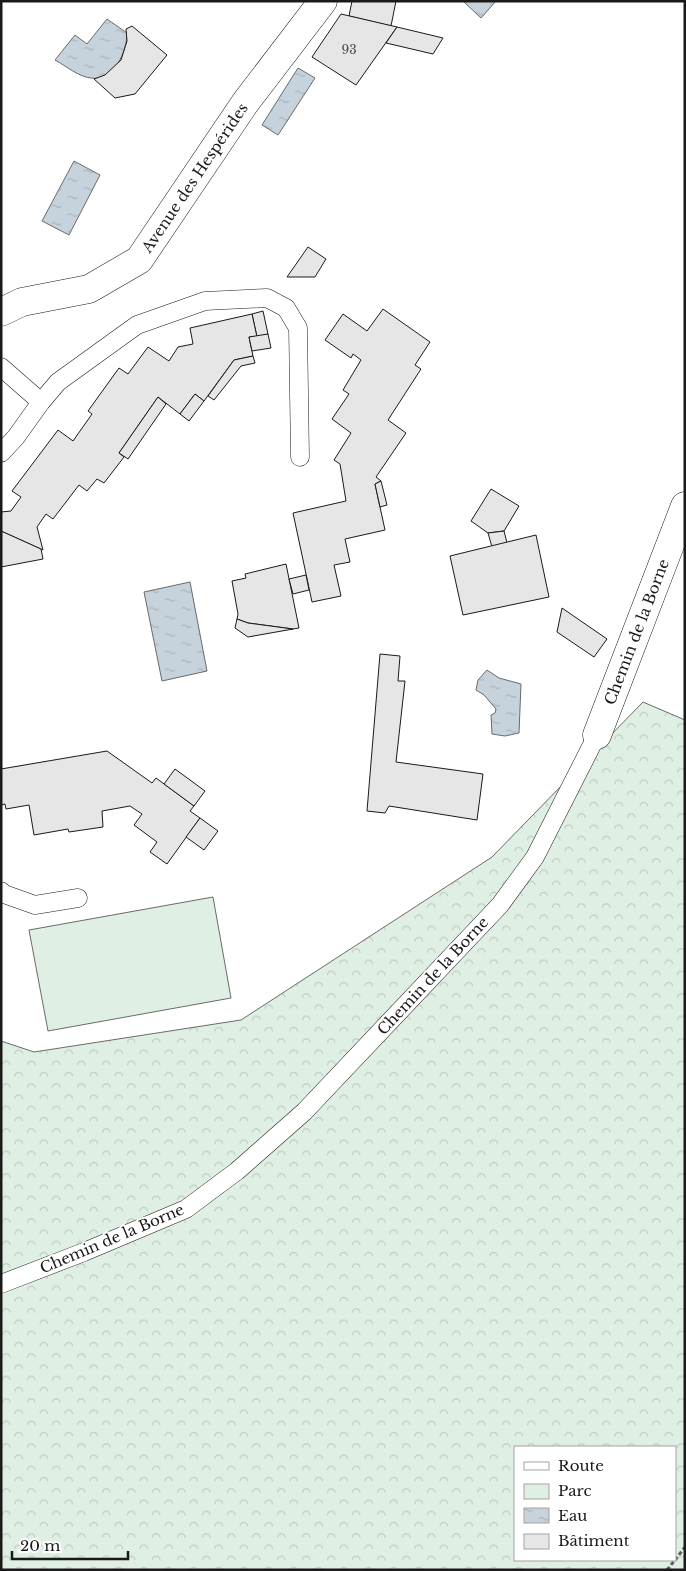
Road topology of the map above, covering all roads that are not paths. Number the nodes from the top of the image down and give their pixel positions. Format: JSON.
{"nodes":[{"id":1,"x":323,"y":1,"type":"edge"},
{"id":2,"x":1,"y":312,"type":"edge"},
{"id":3,"x":1,"y":367,"type":"edge"},
{"id":4,"x":41,"y":402,"type":"junction"},
{"id":5,"x":1,"y":453,"type":"edge"},
{"id":6,"x":300,"y":457,"type":"dead end"},
{"id":7,"x":685,"y":506,"type":"edge"},
{"id":8,"x":597,"y":735,"type":"joint"},
{"id":9,"x":1,"y":891,"type":"edge"},
{"id":10,"x":78,"y":898,"type":"dead end"},
{"id":11,"x":1,"y":1284,"type":"edge"}],
"edges":[{"from":1,"to":2,"type":"street","name":"Avenue des Hespérides"},
{"from":3,"to":4,"type":"lane"},
{"from":4,"to":5,"type":"lane"},
{"from":4,"to":6,"type":"lane"},
{"from":7,"to":8,"type":"street","name":"Chemin de la Borne"},
{"from":8,"to":11,"type":"lane","name":"Chemin de la Borne"},
{"from":9,"to":10,"type":"lane"}]}
